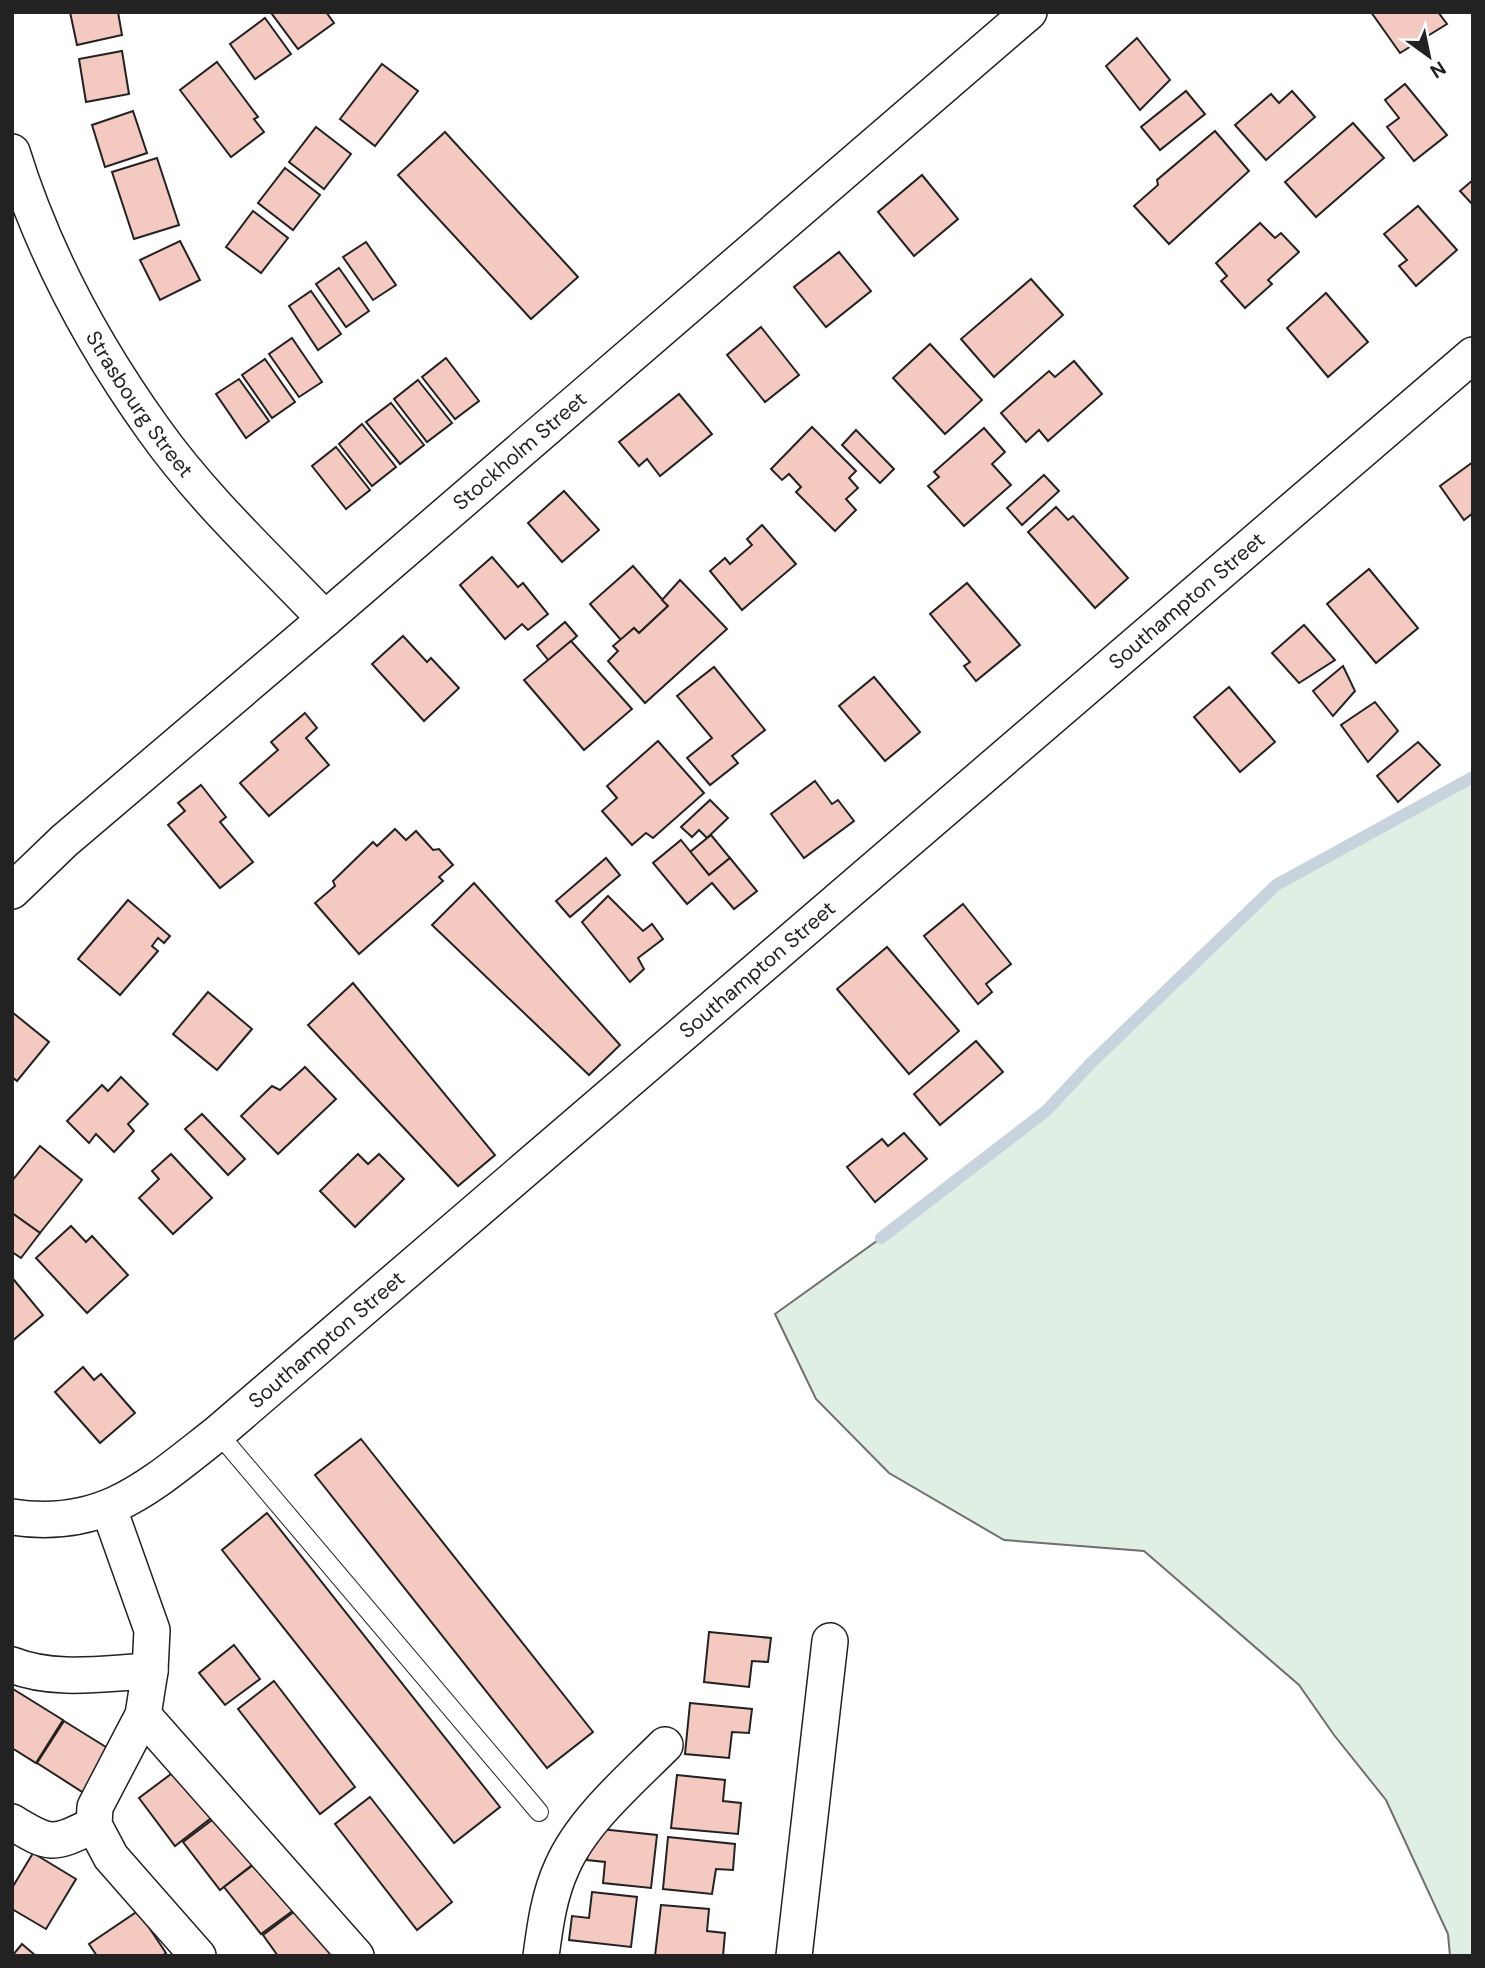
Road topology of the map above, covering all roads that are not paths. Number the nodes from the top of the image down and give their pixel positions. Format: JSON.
{"nodes":[{"id":1,"x":1029,"y":12,"type":"edge"},
{"id":2,"x":12,"y":152,"type":"edge"},
{"id":3,"x":1473,"y":355,"type":"edge"},
{"id":4,"x":325,"y":619,"type":"junction"},
{"id":5,"x":12,"y":891,"type":"edge"},
{"id":6,"x":218,"y":1433,"type":"junction"},
{"id":7,"x":109,"y":1509,"type":"junction"},
{"id":8,"x":12,"y":1517,"type":"edge"},
{"id":9,"x":830,"y":1641,"type":"dead end"},
{"id":10,"x":12,"y":1665,"type":"edge"},
{"id":11,"x":150,"y":1671,"type":"junction"},
{"id":12,"x":143,"y":1715,"type":"junction"},
{"id":13,"x":665,"y":1745,"type":"dead end"},
{"id":14,"x":539,"y":1812,"type":"dead end"},
{"id":15,"x":12,"y":1822,"type":"edge"},
{"id":16,"x":94,"y":1825,"type":"junction"},
{"id":17,"x":198,"y":1956,"type":"edge"},
{"id":18,"x":356,"y":1956,"type":"edge"},
{"id":19,"x":541,"y":1956,"type":"edge"},
{"id":20,"x":794,"y":1956,"type":"edge"}],
"edges":[{"from":1,"to":4,"type":"street","name":"Stockholm Street"},
{"from":2,"to":4,"type":"street","name":"Strasbourg Street"},
{"from":3,"to":6,"type":"street","name":"Southampton Street"},
{"from":4,"to":5,"type":"street","name":"Stockholm Street"},
{"from":6,"to":7,"type":"street","name":"Southampton Street"},
{"from":6,"to":14,"type":"lane"},
{"from":7,"to":8,"type":"street","name":"Southampton Street"},
{"from":7,"to":11,"type":"street"},
{"from":9,"to":20,"type":"street"},
{"from":10,"to":11,"type":"street"},
{"from":11,"to":12,"type":"street"},
{"from":12,"to":16,"type":"street"},
{"from":12,"to":18,"type":"street"},
{"from":13,"to":19,"type":"street"},
{"from":15,"to":16,"type":"street"},
{"from":16,"to":17,"type":"street"}]}
